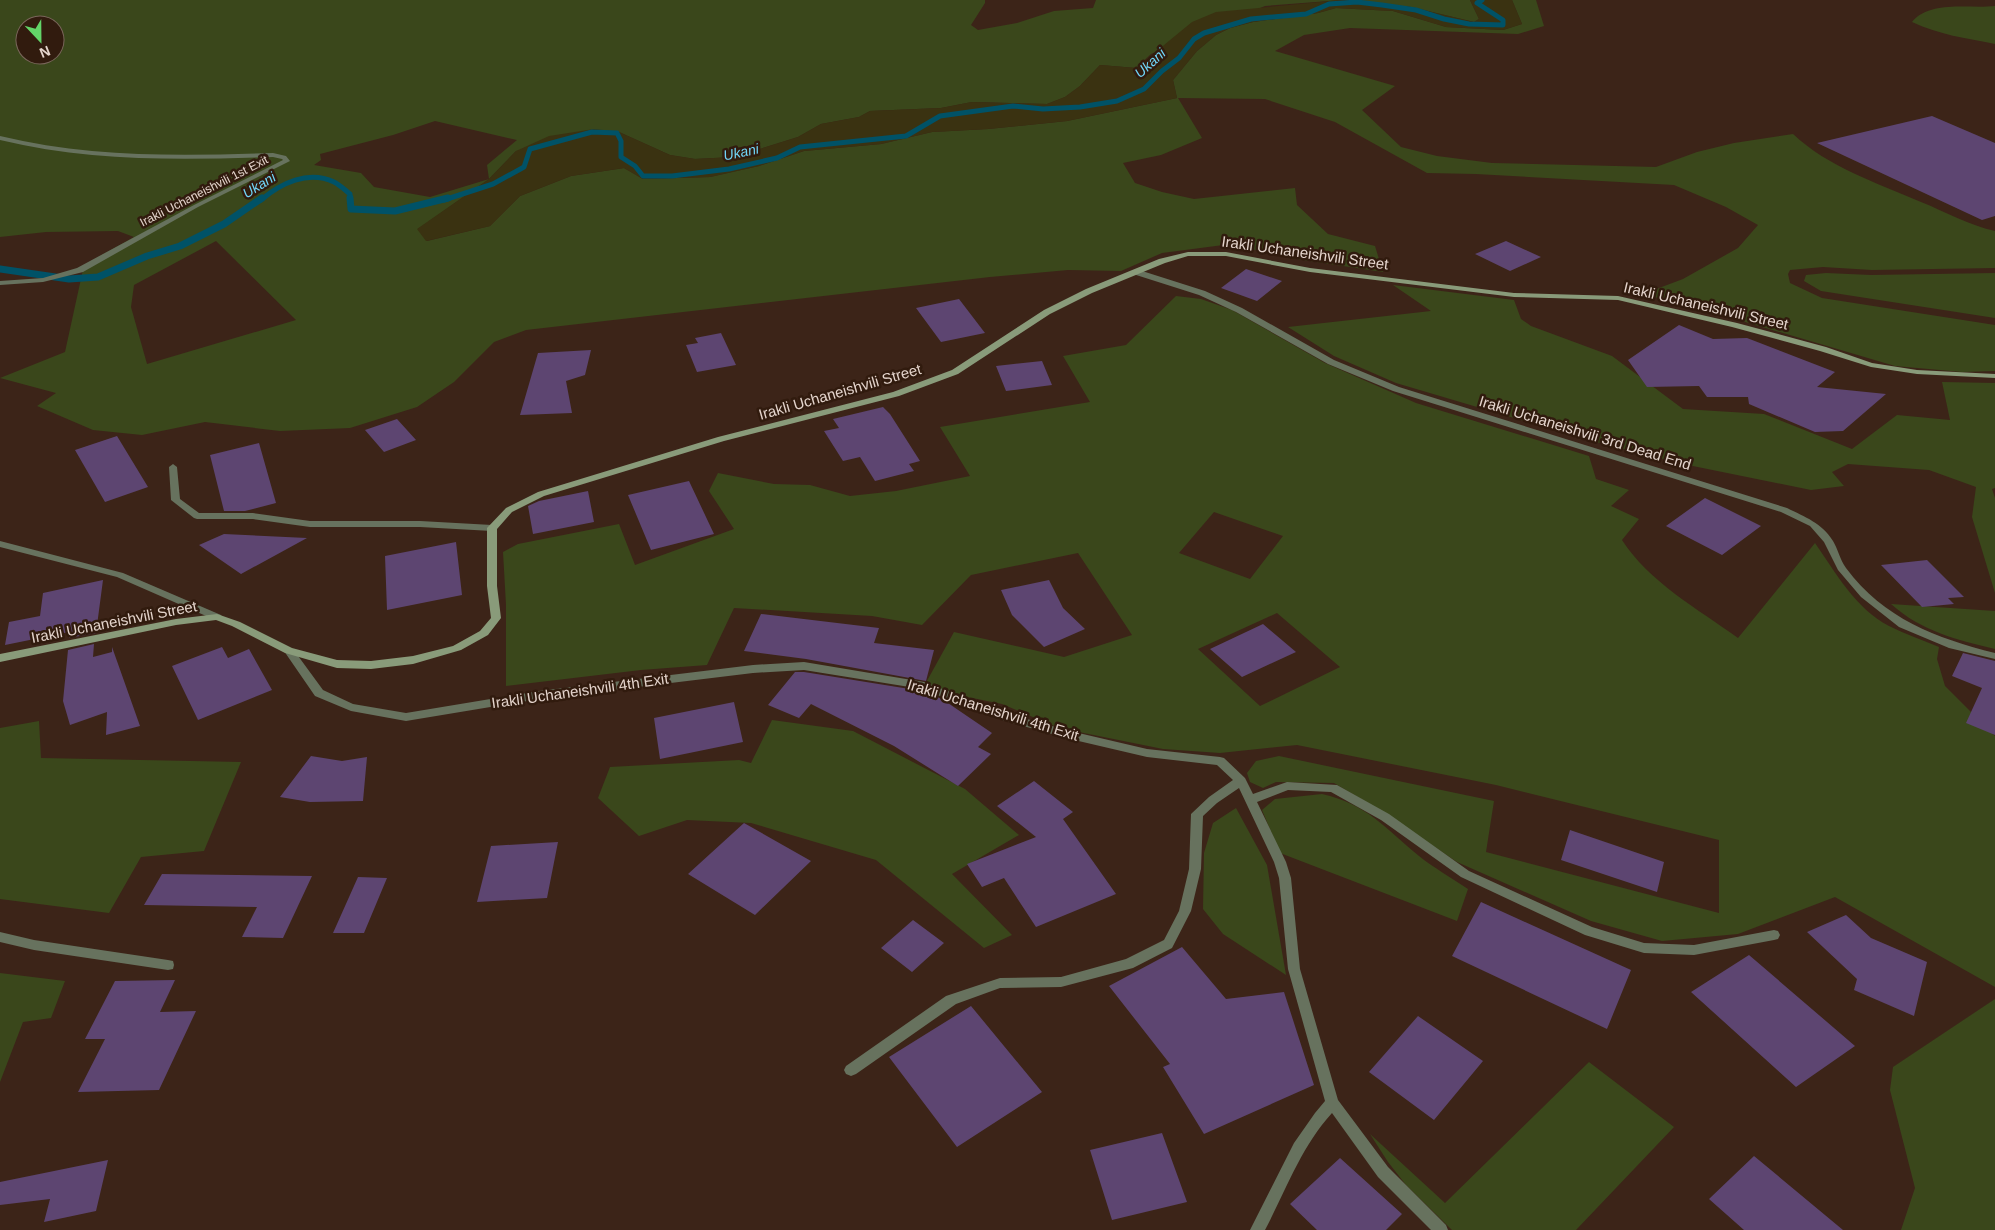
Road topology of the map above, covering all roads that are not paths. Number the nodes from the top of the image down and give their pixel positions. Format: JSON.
{"nodes":[{"id":1,"x":0,"y":138,"type":"edge"},
{"id":2,"x":1136,"y":272,"type":"junction"},
{"id":3,"x":0,"y":283,"type":"edge"},
{"id":4,"x":1995,"y":376,"type":"edge"},
{"id":5,"x":173,"y":467,"type":"dead end"},
{"id":6,"x":492,"y":528,"type":"junction"},
{"id":7,"x":0,"y":544,"type":"edge"},
{"id":8,"x":217,"y":617,"type":"junction"},
{"id":9,"x":289,"y":651,"type":"junction"},
{"id":10,"x":1995,"y":656,"type":"edge"},
{"id":11,"x":0,"y":658,"type":"edge"},
{"id":12,"x":1241,"y":781,"type":"junction"},
{"id":13,"x":1249,"y":800,"type":"junction"},
{"id":14,"x":1774,"y":935,"type":"dead end"},
{"id":15,"x":0,"y":937,"type":"edge"},
{"id":16,"x":168,"y":965,"type":"dead end"},
{"id":17,"x":851,"y":1070,"type":"dead end"},
{"id":18,"x":1332,"y":1103,"type":"junction"},
{"id":19,"x":1257,"y":1230,"type":"edge"},
{"id":20,"x":1441,"y":1230,"type":"edge"}],
"edges":[{"from":1,"to":3,"type":"street","name":"Irakli Uchaneishvili 1st Exit"},
{"from":2,"to":4,"type":"street","name":"Irakli Uchaneishvili Street"},
{"from":2,"to":6,"type":"street","name":"Irakli Uchaneishvili Street"},
{"from":2,"to":10,"type":"street","name":"Irakli Uchaneishvili 3rd Dead End"},
{"from":5,"to":6,"type":"street"},
{"from":6,"to":9,"type":"street","name":"Irakli Uchaneishvili Street"},
{"from":7,"to":8,"type":"street"},
{"from":8,"to":9,"type":"street","name":"Irakli Uchaneishvili Street"},
{"from":8,"to":11,"type":"street","name":"Irakli Uchaneishvili Street"},
{"from":9,"to":12,"type":"street","name":"Irakli Uchaneishvili 4th Exit"},
{"from":12,"to":13,"type":"street","name":"Irakli Uchaneishvili 4th Exit"},
{"from":12,"to":17,"type":"street"},
{"from":13,"to":14,"type":"street"},
{"from":13,"to":18,"type":"street","name":"Irakli Uchaneishvili 4th Exit"},
{"from":15,"to":16,"type":"street"},
{"from":18,"to":19,"type":"street"},
{"from":18,"to":20,"type":"street","name":"Irakli Uchaneishvili 4th Exit"}]}
